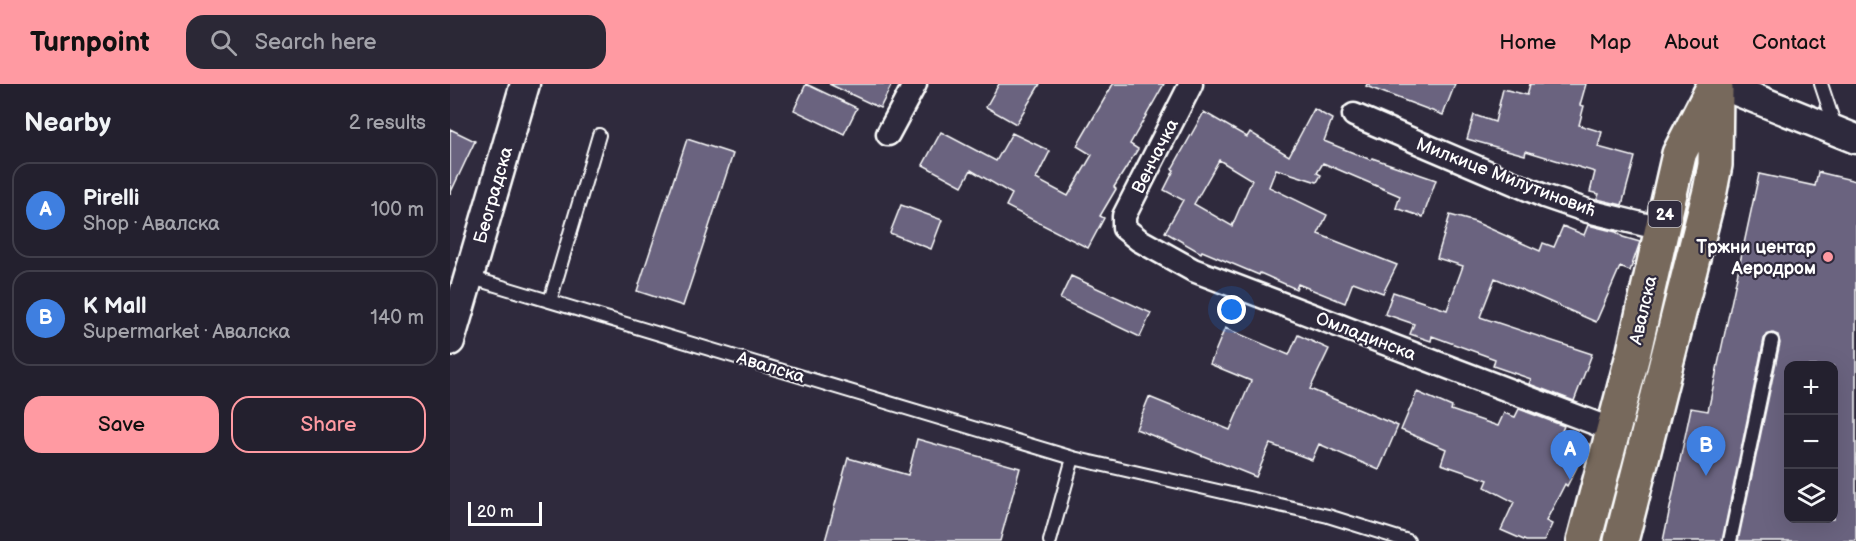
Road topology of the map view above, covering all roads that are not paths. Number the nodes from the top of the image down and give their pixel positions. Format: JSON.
{"nodes":[{"id":1,"x":525,"y":84,"type":"edge"},
{"id":2,"x":915,"y":84,"type":"edge"},
{"id":3,"x":1191,"y":84,"type":"edge"},
{"id":4,"x":1716,"y":84,"type":"edge"},
{"id":5,"x":1821,"y":84,"type":"edge"},
{"id":6,"x":1354,"y":115,"type":"dead end"},
{"id":7,"x":888,"y":134,"type":"dead end"},
{"id":8,"x":1846,"y":134,"type":"edge"},
{"id":9,"x":599,"y":135,"type":"dead end"},
{"id":10,"x":1124,"y":228,"type":"joint"},
{"id":11,"x":1662,"y":229,"type":"junction"},
{"id":12,"x":469,"y":277,"type":"junction"},
{"id":13,"x":550,"y":300,"type":"junction"},
{"id":14,"x":450,"y":341,"type":"edge"},
{"id":15,"x":1772,"y":341,"type":"dead end"},
{"id":16,"x":1613,"y":430,"type":"junction"},
{"id":17,"x":1072,"y":458,"type":"junction"},
{"id":18,"x":1050,"y":541,"type":"edge"},
{"id":19,"x":1407,"y":541,"type":"edge"},
{"id":20,"x":1584,"y":541,"type":"edge"},
{"id":21,"x":1621,"y":541,"type":"edge"},
{"id":22,"x":1730,"y":541,"type":"edge"}],
"edges":[{"from":1,"to":12,"type":"street","name":"Београдска"},
{"from":2,"to":7,"type":"street"},
{"from":3,"to":10,"type":"street","name":"Венчачка"},
{"from":4,"to":8,"type":"street"},
{"from":4,"to":11,"type":"main road","name":"Авалска","number":"24"},
{"from":4,"to":21,"type":"main road","name":"Авалска","number":"24"},
{"from":5,"to":8,"type":"lane"},
{"from":6,"to":11,"type":"street","name":"Милкице Милутиновић"},
{"from":9,"to":13,"type":"lane"},
{"from":10,"to":16,"type":"street","name":"Омладинска"},
{"from":11,"to":16,"type":"main road","name":"Авалска","number":"24"},
{"from":12,"to":13,"type":"lane","name":"Авалска"},
{"from":12,"to":14,"type":"street","name":"Београдска"},
{"from":13,"to":17,"type":"lane","name":"Авалска"},
{"from":15,"to":22,"type":"lane"},
{"from":16,"to":20,"type":"main road","name":"Авалска","number":"24"},
{"from":17,"to":18,"type":"lane"},
{"from":17,"to":19,"type":"lane","name":"Авалска"}]}
